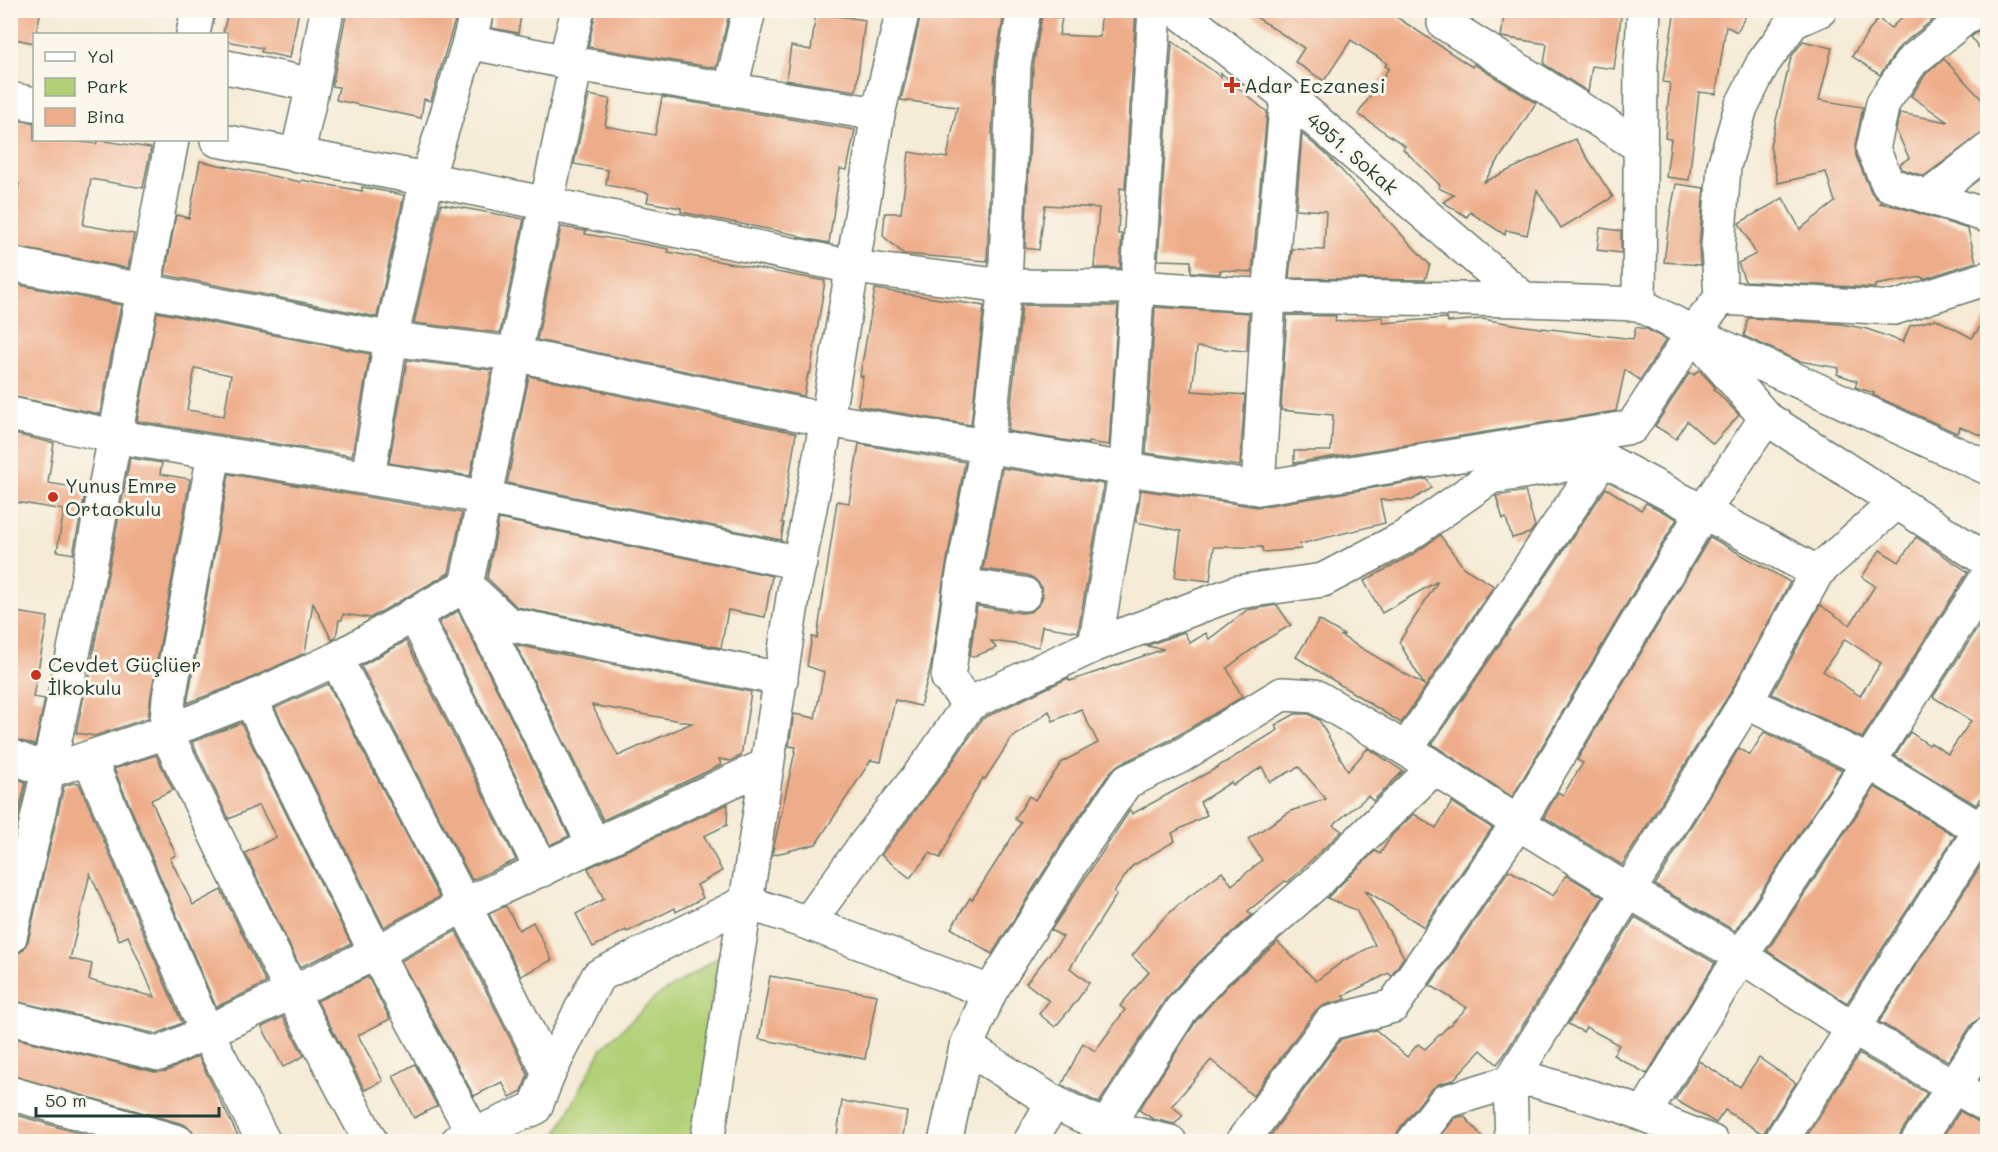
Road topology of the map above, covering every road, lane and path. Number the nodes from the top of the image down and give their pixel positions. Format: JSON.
{"nodes":[{"id":1,"x":198,"y":10,"type":"edge"},
{"id":2,"x":327,"y":10,"type":"edge"},
{"id":3,"x":477,"y":10,"type":"edge"},
{"id":4,"x":578,"y":10,"type":"edge"},
{"id":5,"x":749,"y":10,"type":"edge"},
{"id":6,"x":903,"y":10,"type":"edge"},
{"id":7,"x":1024,"y":10,"type":"edge"},
{"id":8,"x":1155,"y":10,"type":"edge"},
{"id":9,"x":1177,"y":10,"type":"edge"},
{"id":10,"x":1644,"y":10,"type":"edge"},
{"id":11,"x":1820,"y":10,"type":"edge"},
{"id":12,"x":1975,"y":10,"type":"edge"},
{"id":13,"x":1438,"y":15,"type":"edge"},
{"id":14,"x":193,"y":33,"type":"edge"},
{"id":15,"x":469,"y":42,"type":"junction"},
{"id":16,"x":571,"y":63,"type":"junction"},
{"id":17,"x":228,"y":67,"type":"edge"},
{"id":18,"x":313,"y":85,"type":"junction"},
{"id":19,"x":731,"y":89,"type":"junction"},
{"id":20,"x":1287,"y":96,"type":"junction"},
{"id":21,"x":10,"y":99,"type":"edge"},
{"id":22,"x":33,"y":104,"type":"edge"},
{"id":23,"x":878,"y":114,"type":"junction"},
{"id":24,"x":172,"y":141,"type":"edge"},
{"id":25,"x":222,"y":141,"type":"edge"},
{"id":26,"x":1641,"y":147,"type":"junction"},
{"id":27,"x":1988,"y":150,"type":"edge"},
{"id":28,"x":297,"y":156,"type":"junction"},
{"id":29,"x":427,"y":179,"type":"junction"},
{"id":30,"x":1928,"y":197,"type":"junction"},
{"id":31,"x":546,"y":204,"type":"junction"},
{"id":32,"x":1988,"y":216,"type":"edge"},
{"id":33,"x":10,"y":264,"type":"edge"},
{"id":34,"x":853,"y":267,"type":"junction"},
{"id":35,"x":1988,"y":278,"type":"edge"},
{"id":36,"x":1005,"y":286,"type":"junction"},
{"id":37,"x":1137,"y":286,"type":"junction"},
{"id":38,"x":142,"y":289,"type":"junction"},
{"id":39,"x":1269,"y":296,"type":"junction"},
{"id":40,"x":1721,"y":298,"type":"junction"},
{"id":41,"x":1524,"y":300,"type":"junction"},
{"id":42,"x":1639,"y":304,"type":"junction"},
{"id":43,"x":1694,"y":333,"type":"junction"},
{"id":44,"x":391,"y":339,"type":"junction"},
{"id":45,"x":514,"y":354,"type":"junction"},
{"id":46,"x":10,"y":414,"type":"edge"},
{"id":47,"x":1766,"y":418,"type":"junction"},
{"id":48,"x":827,"y":420,"type":"junction"},
{"id":49,"x":113,"y":436,"type":"junction"},
{"id":50,"x":987,"y":446,"type":"junction"},
{"id":51,"x":214,"y":454,"type":"junction"},
{"id":52,"x":1603,"y":459,"type":"junction"},
{"id":53,"x":1988,"y":468,"type":"edge"},
{"id":54,"x":1126,"y":470,"type":"junction"},
{"id":55,"x":368,"y":477,"type":"junction"},
{"id":56,"x":1258,"y":488,"type":"junction"},
{"id":57,"x":483,"y":497,"type":"junction"},
{"id":58,"x":1897,"y":502,"type":"junction"},
{"id":59,"x":1703,"y":512,"type":"junction"},
{"id":60,"x":1988,"y":561,"type":"edge"},
{"id":61,"x":800,"y":562,"type":"junction"},
{"id":62,"x":1817,"y":572,"type":"junction"},
{"id":63,"x":1988,"y":576,"type":"edge"},
{"id":64,"x":466,"y":585,"type":"junction"},
{"id":65,"x":961,"y":585,"type":"junction"},
{"id":66,"x":1024,"y":594,"type":"dead end"},
{"id":67,"x":414,"y":614,"type":"junction"},
{"id":68,"x":1095,"y":645,"type":"junction"},
{"id":69,"x":336,"y":659,"type":"junction"},
{"id":70,"x":781,"y":679,"type":"junction"},
{"id":71,"x":250,"y":699,"type":"junction"},
{"id":72,"x":1746,"y":702,"type":"junction"},
{"id":73,"x":969,"y":704,"type":"junction"},
{"id":74,"x":166,"y":732,"type":"junction"},
{"id":75,"x":1406,"y":749,"type":"junction"},
{"id":76,"x":10,"y":756,"type":"edge"},
{"id":77,"x":89,"y":758,"type":"junction"},
{"id":78,"x":1869,"y":762,"type":"junction"},
{"id":79,"x":767,"y":765,"type":"junction"},
{"id":80,"x":1434,"y":768,"type":"junction"},
{"id":81,"x":49,"y":771,"type":"junction"},
{"id":82,"x":1518,"y":823,"type":"junction"},
{"id":83,"x":1984,"y":825,"type":"edge"},
{"id":84,"x":594,"y":845,"type":"junction"},
{"id":85,"x":542,"y":870,"type":"junction"},
{"id":86,"x":1628,"y":891,"type":"junction"},
{"id":87,"x":746,"y":902,"type":"junction"},
{"id":88,"x":464,"y":905,"type":"junction"},
{"id":89,"x":808,"y":923,"type":"junction"},
{"id":90,"x":10,"y":937,"type":"edge"},
{"id":91,"x":376,"y":953,"type":"junction"},
{"id":92,"x":1741,"y":956,"type":"junction"},
{"id":93,"x":291,"y":991,"type":"junction"},
{"id":94,"x":990,"y":992,"type":"junction"},
{"id":95,"x":10,"y":1018,"type":"edge"},
{"id":96,"x":1852,"y":1028,"type":"junction"},
{"id":97,"x":207,"y":1033,"type":"junction"},
{"id":98,"x":1988,"y":1034,"type":"edge"},
{"id":99,"x":966,"y":1047,"type":"junction"},
{"id":100,"x":549,"y":1073,"type":"junction"},
{"id":101,"x":1510,"y":1082,"type":"junction"},
{"id":102,"x":1954,"y":1086,"type":"junction"},
{"id":103,"x":10,"y":1093,"type":"edge"},
{"id":104,"x":1053,"y":1102,"type":"junction"},
{"id":105,"x":1988,"y":1106,"type":"edge"},
{"id":106,"x":1644,"y":1114,"type":"junction"},
{"id":107,"x":1104,"y":1134,"type":"edge"},
{"id":108,"x":465,"y":1137,"type":"edge"},
{"id":109,"x":178,"y":1142,"type":"edge"},
{"id":110,"x":264,"y":1142,"type":"edge"},
{"id":111,"x":371,"y":1142,"type":"edge"},
{"id":112,"x":707,"y":1142,"type":"edge"},
{"id":113,"x":945,"y":1142,"type":"edge"},
{"id":114,"x":1030,"y":1142,"type":"edge"},
{"id":115,"x":1170,"y":1142,"type":"edge"},
{"id":116,"x":1242,"y":1142,"type":"edge"},
{"id":117,"x":1413,"y":1142,"type":"edge"},
{"id":118,"x":1512,"y":1142,"type":"edge"},
{"id":119,"x":1712,"y":1142,"type":"edge"},
{"id":120,"x":1780,"y":1142,"type":"edge"},
{"id":121,"x":1917,"y":1142,"type":"edge"}],
"edges":[{"from":1,"to":14,"type":"street"},
{"from":2,"to":18,"type":"street"},
{"from":3,"to":15,"type":"street"},
{"from":4,"to":16,"type":"street"},
{"from":5,"to":19,"type":"street"},
{"from":6,"to":23,"type":"street"},
{"from":7,"to":36,"type":"street"},
{"from":8,"to":37,"type":"street"},
{"from":9,"to":20,"type":"street","name":"4951. Sokak"},
{"from":10,"to":26,"type":"street"},
{"from":11,"to":40,"type":"street"},
{"from":12,"to":30,"type":"street"},
{"from":13,"to":26,"type":"street"},
{"from":15,"to":16,"type":"street"},
{"from":15,"to":29,"type":"street"},
{"from":16,"to":19,"type":"street"},
{"from":16,"to":31,"type":"street"},
{"from":17,"to":18,"type":"street"},
{"from":18,"to":28,"type":"street"},
{"from":19,"to":23,"type":"street"},
{"from":20,"to":39,"type":"street"},
{"from":20,"to":41,"type":"street","name":"4951. Sokak"},
{"from":21,"to":22,"type":"street"},
{"from":23,"to":34,"type":"street"},
{"from":24,"to":38,"type":"street"},
{"from":25,"to":28,"type":"street"},
{"from":26,"to":42,"type":"street"},
{"from":27,"to":30,"type":"street"},
{"from":28,"to":29,"type":"street"},
{"from":29,"to":31,"type":"street"},
{"from":29,"to":44,"type":"street"},
{"from":30,"to":32,"type":"street"},
{"from":31,"to":34,"type":"street"},
{"from":31,"to":45,"type":"street"},
{"from":33,"to":38,"type":"street"},
{"from":34,"to":36,"type":"street"},
{"from":34,"to":48,"type":"street"},
{"from":35,"to":40,"type":"street"},
{"from":36,"to":37,"type":"street"},
{"from":36,"to":50,"type":"street"},
{"from":37,"to":39,"type":"street"},
{"from":37,"to":54,"type":"street"},
{"from":38,"to":44,"type":"street"},
{"from":38,"to":49,"type":"street"},
{"from":39,"to":41,"type":"street"},
{"from":39,"to":56,"type":"street"},
{"from":40,"to":43,"type":"street"},
{"from":41,"to":42,"type":"street"},
{"from":42,"to":43,"type":"street"},
{"from":43,"to":47,"type":"street"},
{"from":43,"to":53,"type":"street"},
{"from":43,"to":56,"type":"street"},
{"from":44,"to":45,"type":"street"},
{"from":44,"to":55,"type":"street"},
{"from":45,"to":48,"type":"street"},
{"from":45,"to":57,"type":"street"},
{"from":46,"to":49,"type":"street"},
{"from":47,"to":58,"type":"street"},
{"from":47,"to":59,"type":"street"},
{"from":48,"to":50,"type":"street"},
{"from":48,"to":61,"type":"street"},
{"from":49,"to":51,"type":"street"},
{"from":49,"to":81,"type":"street"},
{"from":50,"to":54,"type":"street"},
{"from":50,"to":65,"type":"street"},
{"from":51,"to":55,"type":"street"},
{"from":51,"to":74,"type":"street"},
{"from":52,"to":59,"type":"street"},
{"from":52,"to":68,"type":"street"},
{"from":52,"to":75,"type":"street"},
{"from":54,"to":56,"type":"street"},
{"from":54,"to":68,"type":"street"},
{"from":55,"to":57,"type":"street"},
{"from":57,"to":61,"type":"street"},
{"from":57,"to":64,"type":"street"},
{"from":58,"to":60,"type":"street"},
{"from":58,"to":62,"type":"street"},
{"from":59,"to":62,"type":"street"},
{"from":59,"to":82,"type":"street"},
{"from":61,"to":70,"type":"street"},
{"from":62,"to":72,"type":"street"},
{"from":63,"to":78,"type":"street"},
{"from":64,"to":67,"type":"street"},
{"from":64,"to":70,"type":"street"},
{"from":64,"to":84,"type":"street"},
{"from":65,"to":66,"type":"street"},
{"from":65,"to":73,"type":"street"},
{"from":67,"to":69,"type":"street"},
{"from":67,"to":85,"type":"street"},
{"from":68,"to":73,"type":"street"},
{"from":69,"to":71,"type":"street"},
{"from":69,"to":88,"type":"street"},
{"from":70,"to":79,"type":"street"},
{"from":71,"to":74,"type":"street"},
{"from":71,"to":91,"type":"street"},
{"from":72,"to":78,"type":"street"},
{"from":72,"to":86,"type":"street"},
{"from":73,"to":89,"type":"street"},
{"from":74,"to":77,"type":"street"},
{"from":74,"to":93,"type":"street"},
{"from":75,"to":80,"type":"street"},
{"from":75,"to":94,"type":"street"},
{"from":76,"to":81,"type":"street"},
{"from":77,"to":81,"type":"street"},
{"from":77,"to":97,"type":"street"},
{"from":78,"to":83,"type":"street"},
{"from":78,"to":92,"type":"street"},
{"from":79,"to":84,"type":"street"},
{"from":79,"to":87,"type":"street"},
{"from":80,"to":82,"type":"street"},
{"from":80,"to":107,"type":"street"},
{"from":81,"to":90,"type":"street"},
{"from":82,"to":86,"type":"street"},
{"from":82,"to":116,"type":"street"},
{"from":83,"to":96,"type":"street"},
{"from":84,"to":85,"type":"street"},
{"from":85,"to":88,"type":"street"},
{"from":86,"to":92,"type":"street"},
{"from":86,"to":101,"type":"street"},
{"from":87,"to":89,"type":"street"},
{"from":87,"to":100,"type":"street"},
{"from":87,"to":112,"type":"street"},
{"from":88,"to":91,"type":"street"},
{"from":88,"to":100,"type":"street"},
{"from":89,"to":94,"type":"street"},
{"from":91,"to":93,"type":"street"},
{"from":91,"to":108,"type":"street"},
{"from":92,"to":96,"type":"street"},
{"from":92,"to":106,"type":"street"},
{"from":93,"to":97,"type":"street"},
{"from":93,"to":111,"type":"street"},
{"from":94,"to":99,"type":"street"},
{"from":95,"to":97,"type":"street"},
{"from":96,"to":102,"type":"street"},
{"from":96,"to":120,"type":"street"},
{"from":97,"to":110,"type":"street"},
{"from":98,"to":102,"type":"street"},
{"from":99,"to":104,"type":"street"},
{"from":99,"to":113,"type":"street"},
{"from":100,"to":108,"type":"street"},
{"from":101,"to":106,"type":"street"},
{"from":101,"to":117,"type":"street"},
{"from":101,"to":118,"type":"street"},
{"from":102,"to":105,"type":"street"},
{"from":102,"to":121,"type":"street"},
{"from":103,"to":109,"type":"street"},
{"from":104,"to":107,"type":"street"},
{"from":104,"to":114,"type":"street"},
{"from":106,"to":119,"type":"street"},
{"from":107,"to":115,"type":"street"}]}
